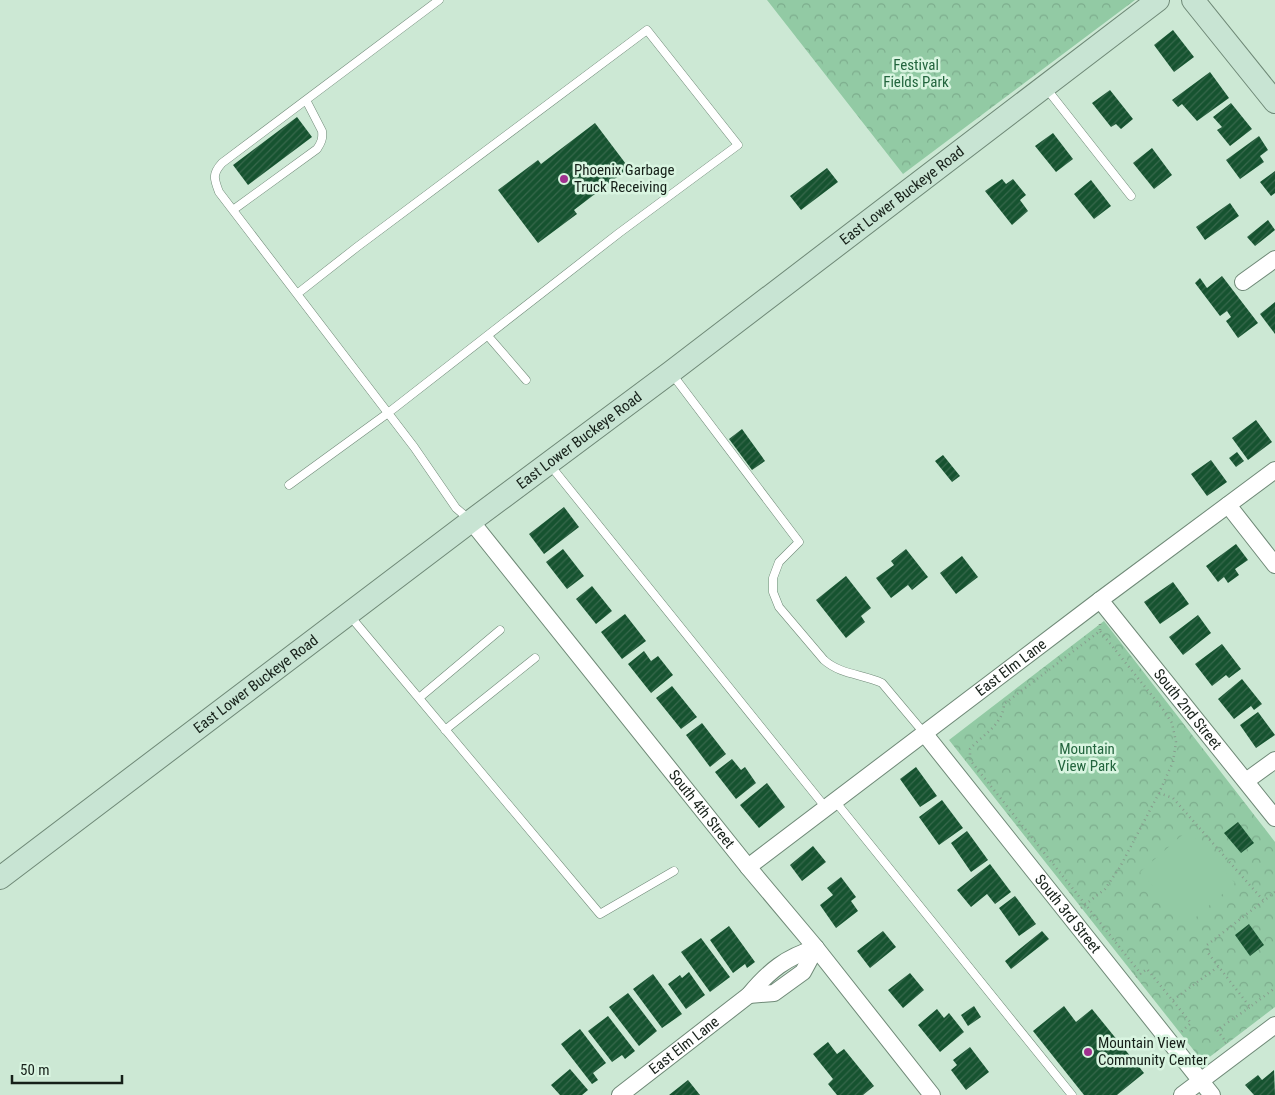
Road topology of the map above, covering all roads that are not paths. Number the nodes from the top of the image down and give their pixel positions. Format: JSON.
{"nodes":[{"id":1,"x":439,"y":0,"type":"edge"},
{"id":2,"x":1158,"y":0,"type":"edge"},
{"id":3,"x":1193,"y":0,"type":"edge"},
{"id":4,"x":1044,"y":86,"type":"junction"},
{"id":5,"x":306,"y":100,"type":"junction"},
{"id":6,"x":1275,"y":102,"type":"edge"},
{"id":7,"x":1131,"y":196,"type":"dead end"},
{"id":8,"x":233,"y":210,"type":"junction"},
{"id":9,"x":1275,"y":259,"type":"edge"},
{"id":10,"x":1243,"y":282,"type":"dead end"},
{"id":11,"x":297,"y":294,"type":"junction"},
{"id":12,"x":488,"y":336,"type":"junction"},
{"id":13,"x":671,"y":372,"type":"junction"},
{"id":14,"x":526,"y":380,"type":"dead end"},
{"id":15,"x":388,"y":413,"type":"junction"},
{"id":16,"x":549,"y":464,"type":"junction"},
{"id":17,"x":1275,"y":470,"type":"edge"},
{"id":18,"x":289,"y":485,"type":"dead end"},
{"id":19,"x":1228,"y":506,"type":"junction"},
{"id":20,"x":471,"y":521,"type":"junction"},
{"id":21,"x":1275,"y":566,"type":"edge"},
{"id":22,"x":1100,"y":600,"type":"junction"},
{"id":23,"x":349,"y":614,"type":"junction"},
{"id":24,"x":500,"y":630,"type":"dead end"},
{"id":25,"x":535,"y":658,"type":"dead end"},
{"id":26,"x":419,"y":698,"type":"junction"},
{"id":27,"x":445,"y":730,"type":"junction"},
{"id":28,"x":924,"y":733,"type":"junction"},
{"id":29,"x":1275,"y":760,"type":"edge"},
{"id":30,"x":1246,"y":781,"type":"junction"},
{"id":31,"x":831,"y":805,"type":"junction"},
{"id":32,"x":1275,"y":818,"type":"edge"},
{"id":33,"x":748,"y":867,"type":"junction"},
{"id":34,"x":674,"y":871,"type":"dead end"},
{"id":35,"x":0,"y":878,"type":"edge"},
{"id":36,"x":816,"y":948,"type":"junction"},
{"id":37,"x":1275,"y":1025,"type":"edge"},
{"id":38,"x":1201,"y":1081,"type":"junction"},
{"id":39,"x":620,"y":1095,"type":"edge"},
{"id":40,"x":932,"y":1095,"type":"edge"},
{"id":41,"x":1072,"y":1095,"type":"edge"},
{"id":42,"x":1182,"y":1095,"type":"edge"},
{"id":43,"x":1212,"y":1095,"type":"edge"}],
"edges":[{"from":1,"to":5,"type":"lane"},
{"from":2,"to":4,"type":"main road","name":"East Lower Buckeye Road"},
{"from":3,"to":6,"type":"main road"},
{"from":4,"to":7,"type":"lane"},
{"from":4,"to":13,"type":"main road","name":"East Lower Buckeye Road"},
{"from":5,"to":8,"type":"lane"},
{"from":5,"to":8,"type":"lane"},
{"from":8,"to":11,"type":"lane"},
{"from":9,"to":10,"type":"street"},
{"from":11,"to":12,"type":"lane"},
{"from":11,"to":15,"type":"lane"},
{"from":12,"to":14,"type":"lane"},
{"from":12,"to":15,"type":"lane"},
{"from":13,"to":16,"type":"main road","name":"East Lower Buckeye Road"},
{"from":13,"to":28,"type":"lane"},
{"from":15,"to":18,"type":"lane"},
{"from":15,"to":20,"type":"lane"},
{"from":16,"to":20,"type":"main road","name":"East Lower Buckeye Road"},
{"from":16,"to":31,"type":"lane"},
{"from":17,"to":19,"type":"street","name":"East Elm Lane"},
{"from":19,"to":21,"type":"street"},
{"from":19,"to":22,"type":"street","name":"East Elm Lane"},
{"from":20,"to":23,"type":"main road","name":"East Lower Buckeye Road"},
{"from":20,"to":33,"type":"street","name":"South 4th Street"},
{"from":22,"to":28,"type":"street","name":"East Elm Lane"},
{"from":22,"to":30,"type":"street","name":"South 2nd Street"},
{"from":23,"to":26,"type":"lane"},
{"from":23,"to":35,"type":"main road","name":"East Lower Buckeye Road"},
{"from":24,"to":26,"type":"lane"},
{"from":25,"to":27,"type":"lane"},
{"from":26,"to":27,"type":"lane"},
{"from":27,"to":34,"type":"lane"},
{"from":28,"to":31,"type":"street","name":"East Elm Lane"},
{"from":28,"to":38,"type":"street","name":"South 3rd Street"},
{"from":29,"to":30,"type":"street"},
{"from":30,"to":32,"type":"street","name":"South 2nd Street"},
{"from":31,"to":33,"type":"street","name":"East Elm Lane"},
{"from":31,"to":41,"type":"lane"},
{"from":33,"to":36,"type":"street","name":"South 4th Street"},
{"from":36,"to":39,"type":"street","name":"East Elm Lane"},
{"from":36,"to":40,"type":"street","name":"South 4th Street"},
{"from":37,"to":38,"type":"street"},
{"from":38,"to":42,"type":"street"},
{"from":38,"to":43,"type":"street","name":"South 3rd Street"}]}
